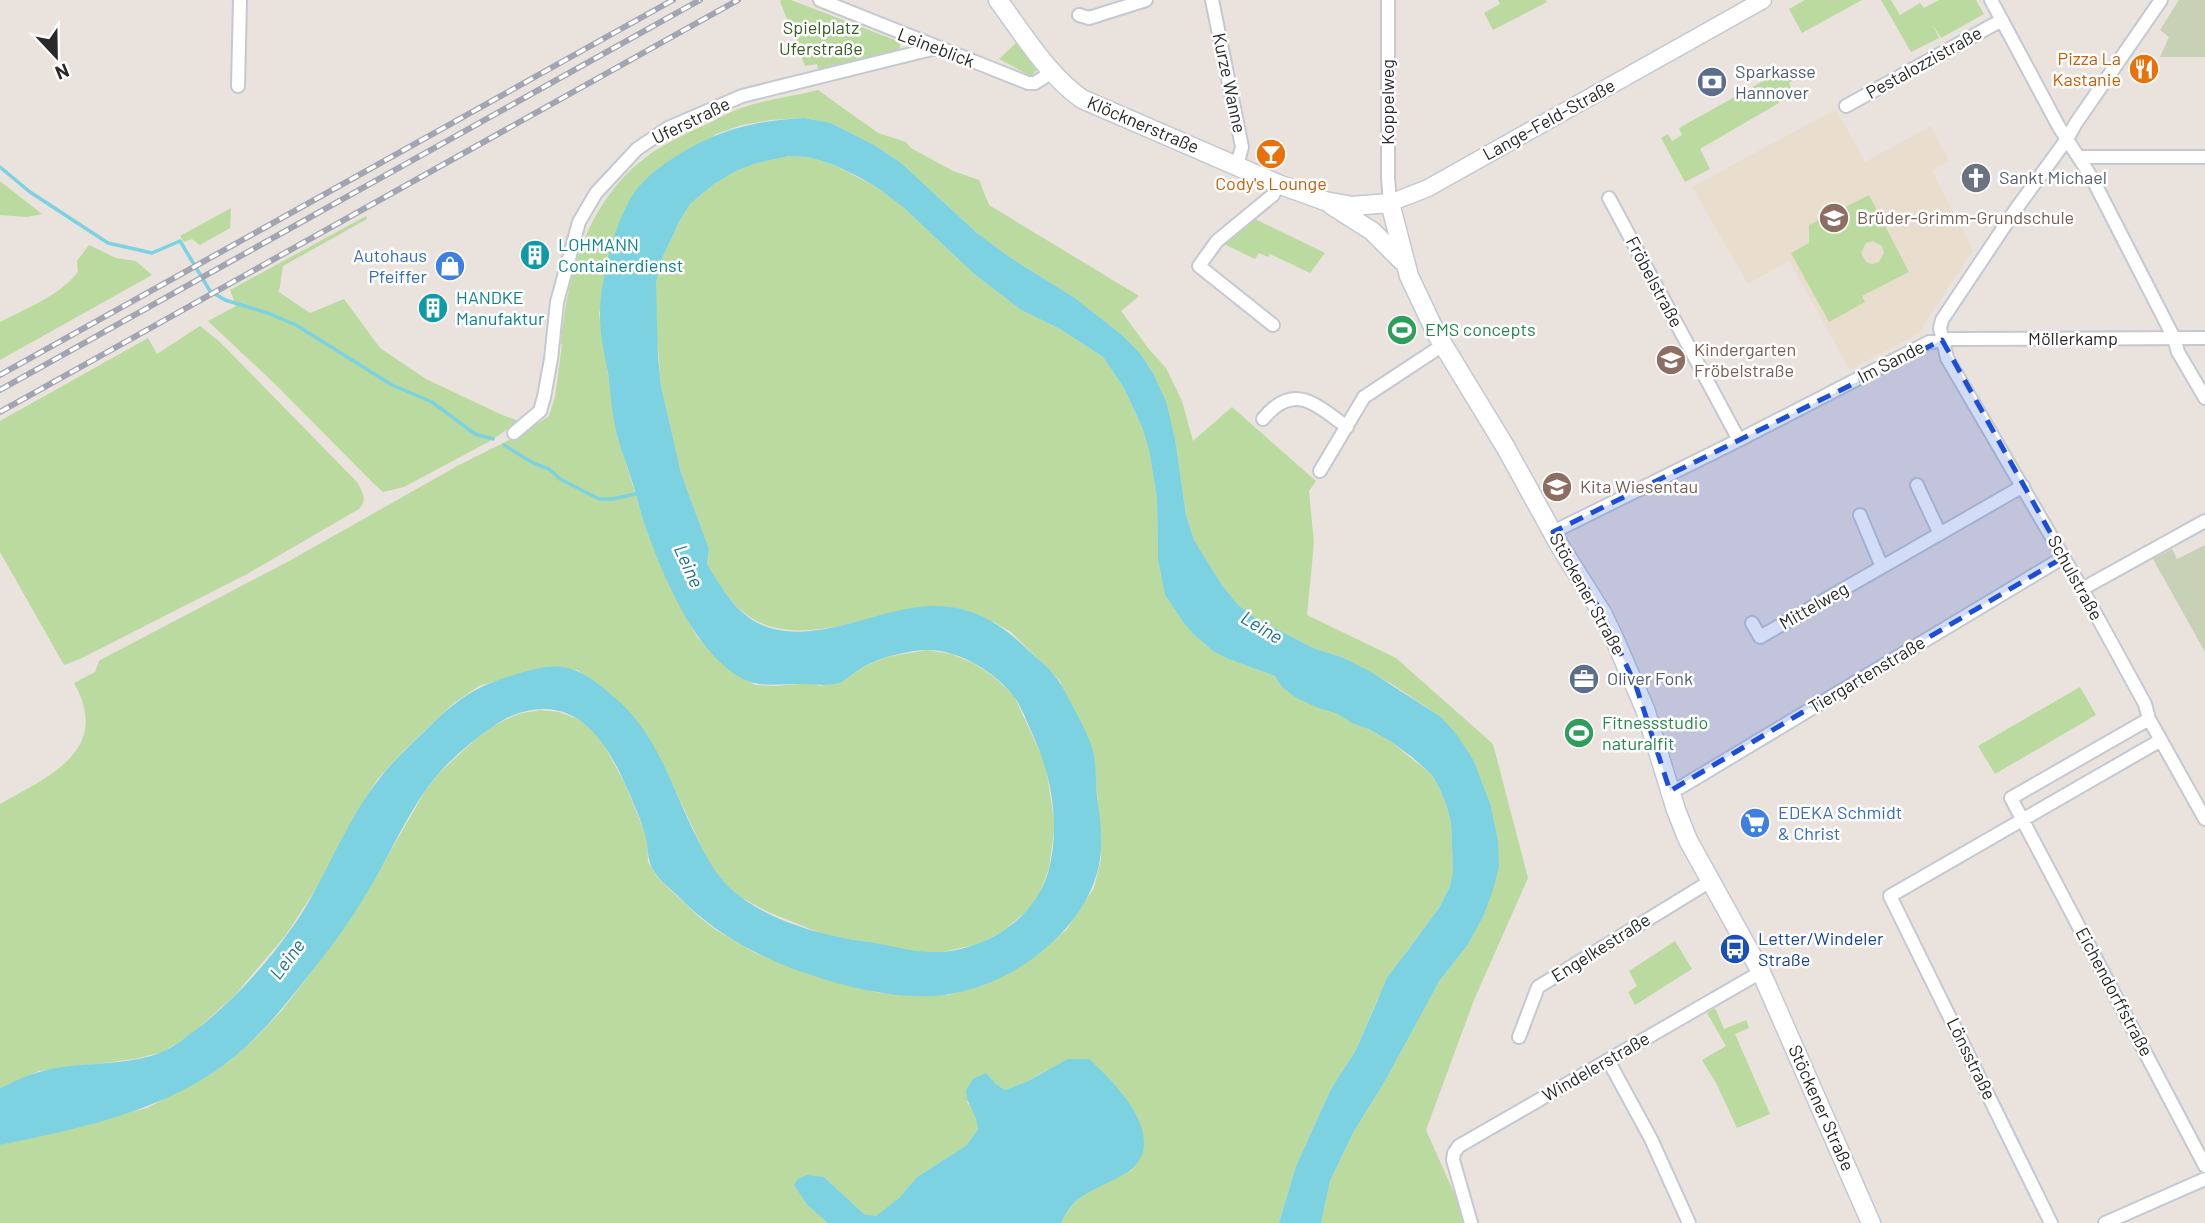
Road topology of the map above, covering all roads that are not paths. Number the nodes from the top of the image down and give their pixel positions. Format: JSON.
{"nodes":[{"id":1,"x":240,"y":0,"type":"edge"},
{"id":2,"x":820,"y":0,"type":"edge"},
{"id":3,"x":998,"y":0,"type":"edge"},
{"id":4,"x":1146,"y":0,"type":"edge"},
{"id":5,"x":1212,"y":0,"type":"edge"},
{"id":6,"x":1388,"y":0,"type":"edge"},
{"id":7,"x":1763,"y":0,"type":"edge"},
{"id":8,"x":1991,"y":0,"type":"edge"},
{"id":9,"x":2161,"y":0,"type":"edge"},
{"id":10,"x":1079,"y":15,"type":"dead end"},
{"id":11,"x":2002,"y":20,"type":"junction"},
{"id":12,"x":936,"y":48,"type":"junction"},
{"id":13,"x":1052,"y":72,"type":"junction"},
{"id":14,"x":238,"y":86,"type":"dead end"},
{"id":15,"x":1846,"y":106,"type":"dead end"},
{"id":16,"x":2067,"y":139,"type":"junction"},
{"id":17,"x":2079,"y":157,"type":"junction"},
{"id":18,"x":2205,"y":157,"type":"edge"},
{"id":19,"x":1237,"y":165,"type":"junction"},
{"id":20,"x":1278,"y":184,"type":"junction"},
{"id":21,"x":1609,"y":198,"type":"dead end"},
{"id":22,"x":1325,"y":201,"type":"junction"},
{"id":23,"x":1390,"y":203,"type":"junction"},
{"id":24,"x":1405,"y":264,"type":"junction"},
{"id":25,"x":1273,"y":325,"type":"dead end"},
{"id":26,"x":2174,"y":338,"type":"junction"},
{"id":27,"x":2205,"y":338,"type":"edge"},
{"id":28,"x":1942,"y":340,"type":"junction"},
{"id":29,"x":1443,"y":345,"type":"junction"},
{"id":30,"x":2205,"y":398,"type":"edge"},
{"id":31,"x":1263,"y":419,"type":"dead end"},
{"id":32,"x":1347,"y":426,"type":"junction"},
{"id":33,"x":514,"y":433,"type":"dead end"},
{"id":34,"x":1739,"y":440,"type":"junction"},
{"id":35,"x":1320,"y":471,"type":"dead end"},
{"id":36,"x":1917,"y":485,"type":"dead end"},
{"id":37,"x":2023,"y":486,"type":"junction"},
{"id":38,"x":1860,"y":514,"type":"dead end"},
{"id":39,"x":2205,"y":521,"type":"edge"},
{"id":40,"x":1553,"y":532,"type":"junction"},
{"id":41,"x":1940,"y":534,"type":"junction"},
{"id":42,"x":2064,"y":557,"type":"junction"},
{"id":43,"x":1882,"y":567,"type":"junction"},
{"id":44,"x":2082,"y":589,"type":"junction"},
{"id":45,"x":1752,"y":623,"type":"dead end"},
{"id":46,"x":2149,"y":719,"type":"junction"},
{"id":47,"x":2161,"y":740,"type":"junction"},
{"id":48,"x":1670,"y":791,"type":"junction"},
{"id":49,"x":2022,"y":818,"type":"junction"},
{"id":50,"x":2205,"y":819,"type":"edge"},
{"id":51,"x":1709,"y":882,"type":"junction"},
{"id":52,"x":1761,"y":972,"type":"junction"},
{"id":53,"x":1519,"y":1037,"type":"dead end"},
{"id":54,"x":1608,"y":1060,"type":"junction"},
{"id":55,"x":2205,"y":1166,"type":"edge"},
{"id":56,"x":2205,"y":1179,"type":"edge"},
{"id":57,"x":1471,"y":1223,"type":"edge"},
{"id":58,"x":1689,"y":1223,"type":"edge"},
{"id":59,"x":1871,"y":1223,"type":"edge"},
{"id":60,"x":2051,"y":1223,"type":"edge"},
{"id":61,"x":2105,"y":1223,"type":"edge"}],
"edges":[{"from":1,"to":14,"type":"street"},
{"from":2,"to":12,"type":"street","name":"Leineblick"},
{"from":3,"to":13,"type":"main road","name":"Klöcknerstraße"},
{"from":4,"to":10,"type":"street"},
{"from":5,"to":19,"type":"street","name":"Kurze Wanne"},
{"from":6,"to":23,"type":"street","name":"Koppelweg"},
{"from":7,"to":23,"type":"street","name":"Lange-Feld-Straße"},
{"from":8,"to":11,"type":"street"},
{"from":9,"to":16,"type":"street","name":"Im Sande"},
{"from":11,"to":15,"type":"street","name":"Pestalozzistraße"},
{"from":11,"to":16,"type":"street"},
{"from":12,"to":13,"type":"street","name":"Leineblick"},
{"from":12,"to":33,"type":"street","name":"Uferstraße"},
{"from":13,"to":19,"type":"main road","name":"Klöcknerstraße"},
{"from":16,"to":17,"type":"street"},
{"from":16,"to":28,"type":"street","name":"Im Sande"},
{"from":17,"to":18,"type":"street"},
{"from":17,"to":26,"type":"street"},
{"from":19,"to":20,"type":"main road","name":"Klöcknerstraße"},
{"from":20,"to":22,"type":"main road","name":"Klöcknerstraße"},
{"from":20,"to":25,"type":"street"},
{"from":21,"to":34,"type":"street","name":"Fröbelstraße"},
{"from":22,"to":23,"type":"main road","name":"Lange-Feld-Straße"},
{"from":22,"to":24,"type":"main road"},
{"from":23,"to":24,"type":"main road","name":"Stöckener Straße"},
{"from":24,"to":29,"type":"main road","name":"Stöckener Straße"},
{"from":26,"to":27,"type":"street","name":"Möllerkamp"},
{"from":26,"to":28,"type":"street","name":"Möllerkamp"},
{"from":26,"to":30,"type":"street"},
{"from":28,"to":34,"type":"street","name":"Im Sande"},
{"from":28,"to":37,"type":"street","name":"Schulstraße"},
{"from":29,"to":32,"type":"street"},
{"from":29,"to":40,"type":"main road","name":"Stöckener Straße"},
{"from":31,"to":32,"type":"street"},
{"from":32,"to":35,"type":"street"},
{"from":34,"to":40,"type":"street","name":"Im Sande"},
{"from":36,"to":41,"type":"street"},
{"from":37,"to":41,"type":"street","name":"Mittelweg"},
{"from":37,"to":42,"type":"street","name":"Schulstraße"},
{"from":38,"to":43,"type":"street"},
{"from":39,"to":44,"type":"street"},
{"from":40,"to":48,"type":"main road","name":"Stöckener Straße"},
{"from":41,"to":43,"type":"street","name":"Mittelweg"},
{"from":42,"to":44,"type":"street","name":"Schulstraße"},
{"from":42,"to":48,"type":"street","name":"Tiergartenstraße"},
{"from":43,"to":45,"type":"street","name":"Mittelweg"},
{"from":44,"to":46,"type":"street","name":"Schulstraße"},
{"from":46,"to":47,"type":"street","name":"Schulstraße"},
{"from":46,"to":49,"type":"street"},
{"from":47,"to":49,"type":"street"},
{"from":47,"to":50,"type":"street","name":"Schulstraße"},
{"from":48,"to":51,"type":"main road","name":"Stöckener Straße"},
{"from":49,"to":55,"type":"street","name":"Eichendorffstraße"},
{"from":49,"to":60,"type":"street","name":"Lönsstraße"},
{"from":51,"to":52,"type":"main road","name":"Stöckener Straße"},
{"from":51,"to":53,"type":"street","name":"Engelkestraße"},
{"from":52,"to":54,"type":"street","name":"Windelerstraße"},
{"from":52,"to":59,"type":"main road","name":"Stöckener Straße"},
{"from":54,"to":57,"type":"street","name":"Windelerstraße"},
{"from":54,"to":58,"type":"street"},
{"from":56,"to":61,"type":"street"}]}
